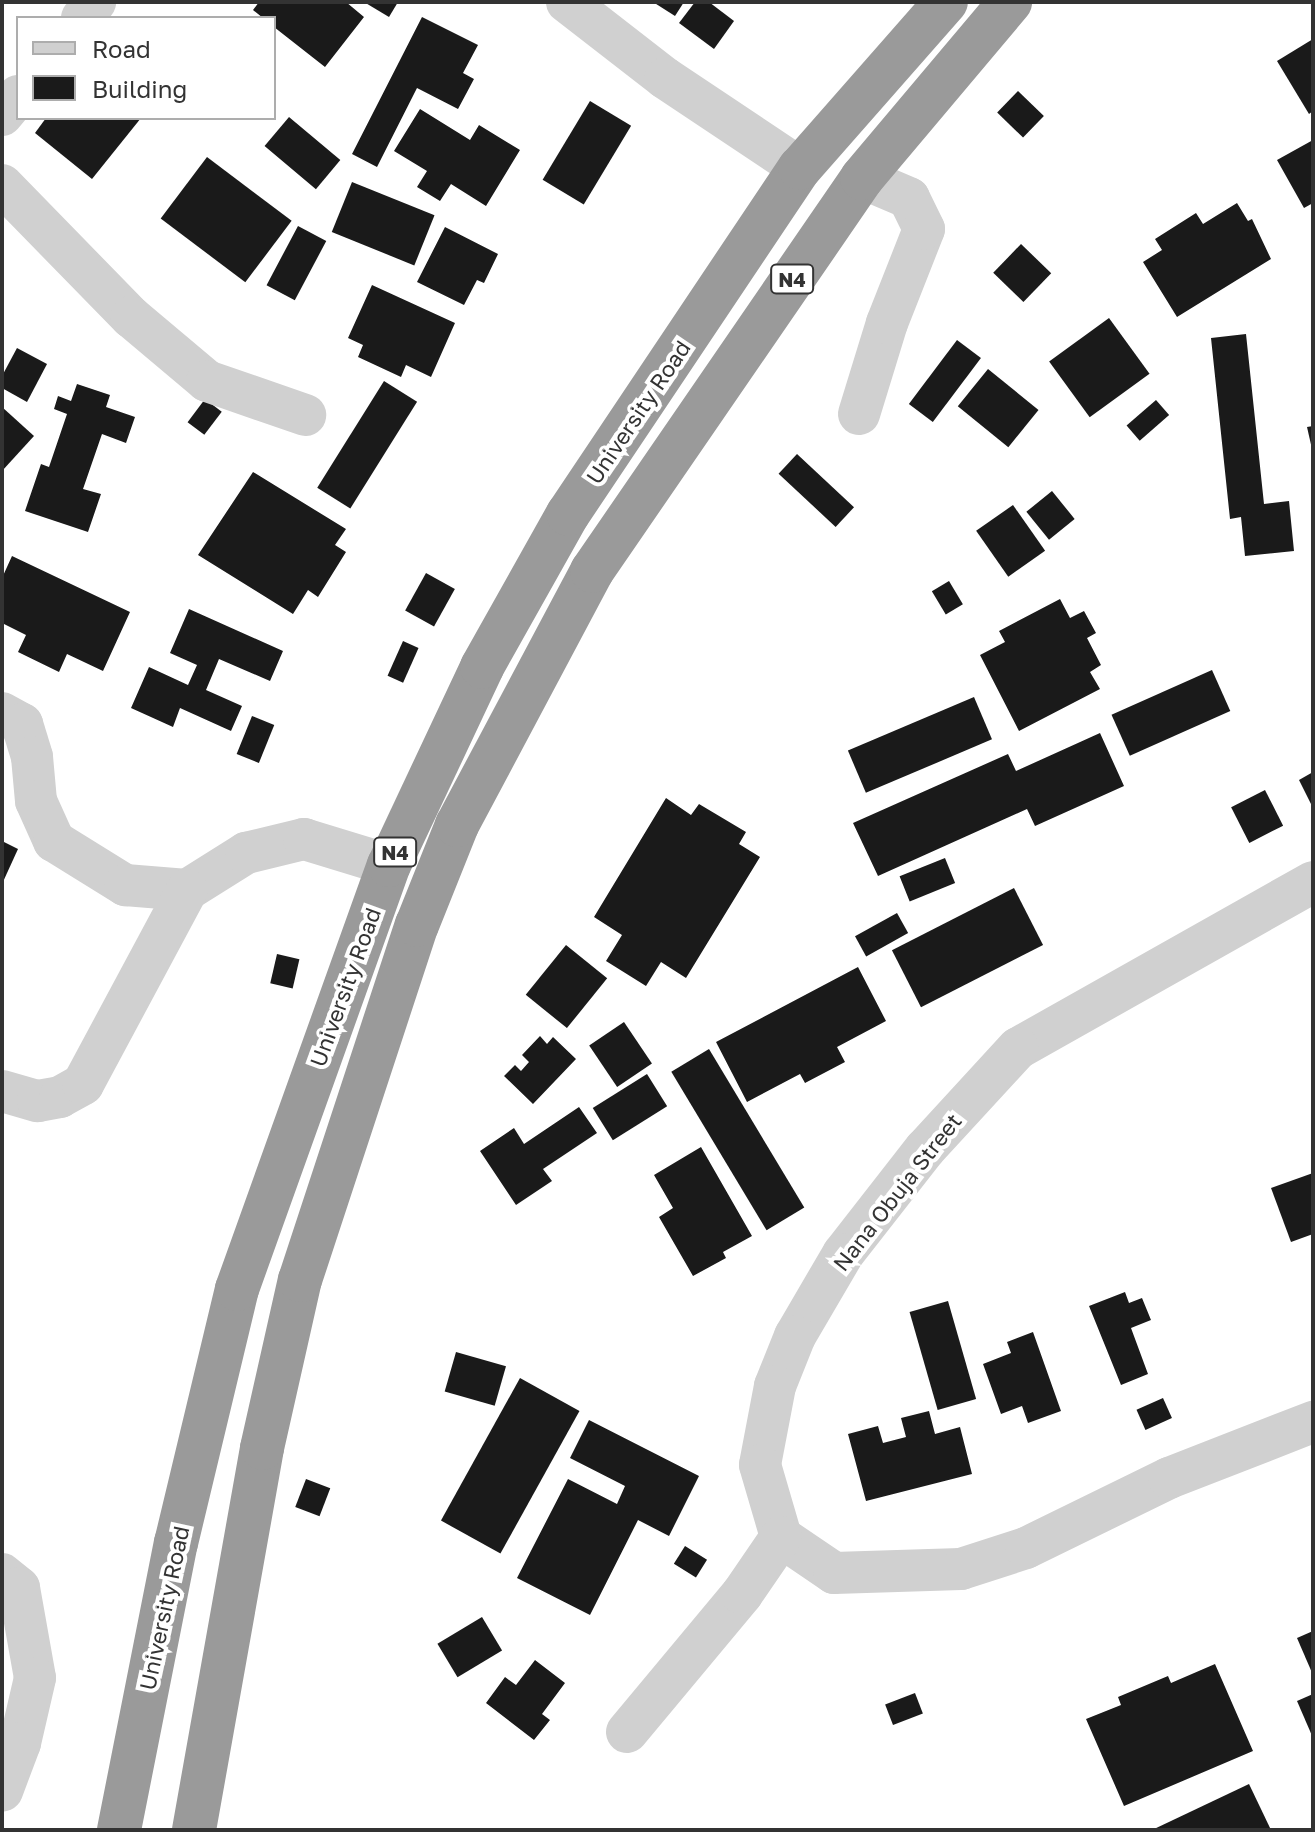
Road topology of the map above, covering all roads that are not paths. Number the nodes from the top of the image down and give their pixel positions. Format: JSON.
{"nodes":[{"id":1,"x":567,"y":2,"type":"edge"},
{"id":2,"x":946,"y":2,"type":"edge"},
{"id":3,"x":1010,"y":2,"type":"edge"},
{"id":4,"x":16,"y":98,"type":"edge"},
{"id":5,"x":2,"y":115,"type":"edge"},
{"id":6,"x":800,"y":168,"type":"junction"},
{"id":7,"x":862,"y":178,"type":"junction"},
{"id":8,"x":2,"y":185,"type":"edge"},
{"id":9,"x":859,"y":414,"type":"dead end"},
{"id":10,"x":305,"y":415,"type":"dead end"},
{"id":11,"x":2,"y":713,"type":"edge"},
{"id":12,"x":389,"y":865,"type":"junction"},
{"id":13,"x":1313,"y":882,"type":"edge"},
{"id":14,"x":187,"y":890,"type":"junction"},
{"id":15,"x":2,"y":1091,"type":"edge"},
{"id":16,"x":1313,"y":1422,"type":"edge"},
{"id":17,"x":781,"y":1537,"type":"junction"},
{"id":18,"x":2,"y":1574,"type":"edge"},
{"id":19,"x":627,"y":1732,"type":"dead end"},
{"id":20,"x":2,"y":1791,"type":"edge"},
{"id":21,"x":119,"y":1830,"type":"edge"},
{"id":22,"x":194,"y":1830,"type":"edge"}],
"edges":[{"from":1,"to":6,"type":"street"},
{"from":2,"to":6,"type":"highway","name":"University Road","number":"N4"},
{"from":3,"to":7,"type":"highway","name":"University Road","number":"N4"},
{"from":4,"to":5,"type":"street"},
{"from":6,"to":12,"type":"highway","name":"University Road","number":"N4"},
{"from":7,"to":9,"type":"street"},
{"from":7,"to":22,"type":"highway","name":"University Road","number":"N4"},
{"from":8,"to":10,"type":"street"},
{"from":11,"to":14,"type":"street"},
{"from":12,"to":14,"type":"street"},
{"from":12,"to":21,"type":"highway","name":"University Road","number":"N4"},
{"from":13,"to":17,"type":"street","name":"Nana Obuja Street"},
{"from":14,"to":15,"type":"street"},
{"from":16,"to":17,"type":"street"},
{"from":17,"to":19,"type":"street"},
{"from":18,"to":20,"type":"street"}]}
